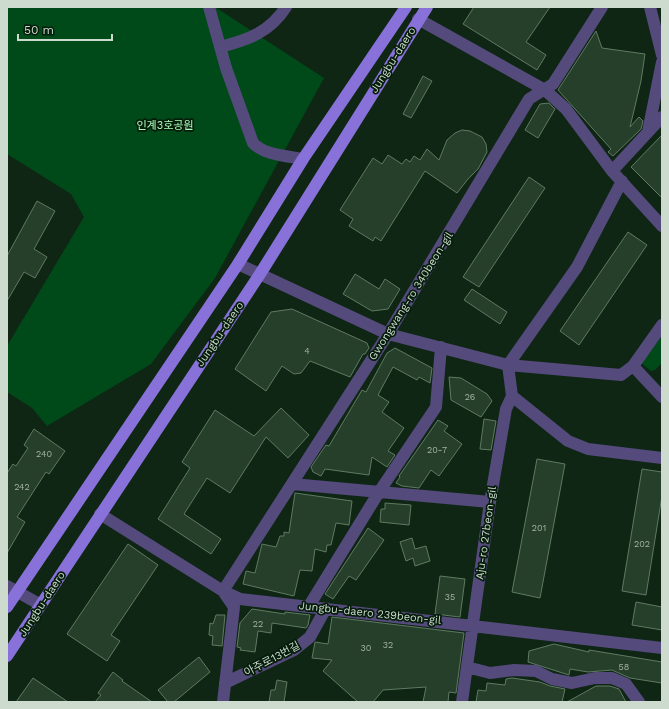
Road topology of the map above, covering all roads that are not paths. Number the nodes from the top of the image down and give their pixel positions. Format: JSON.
{"nodes":[{"id":1,"x":209,"y":7,"type":"edge"},
{"id":2,"x":286,"y":7,"type":"edge"},
{"id":3,"x":406,"y":7,"type":"edge"},
{"id":4,"x":427,"y":7,"type":"edge"},
{"id":5,"x":602,"y":7,"type":"edge"},
{"id":6,"x":650,"y":7,"type":"edge"},
{"id":7,"x":418,"y":19,"type":"junction"},
{"id":8,"x":220,"y":47,"type":"junction"},
{"id":9,"x":662,"y":55,"type":"edge"},
{"id":10,"x":662,"y":62,"type":"edge"},
{"id":11,"x":545,"y":90,"type":"junction"},
{"id":12,"x":662,"y":117,"type":"edge"},
{"id":13,"x":648,"y":132,"type":"junction"},
{"id":14,"x":303,"y":159,"type":"junction"},
{"id":15,"x":612,"y":171,"type":"junction"},
{"id":16,"x":622,"y":181,"type":"junction"},
{"id":17,"x":662,"y":226,"type":"edge"},
{"id":18,"x":238,"y":264,"type":"junction"},
{"id":19,"x":260,"y":274,"type":"junction"},
{"id":20,"x":662,"y":325,"type":"edge"},
{"id":21,"x":388,"y":334,"type":"junction"},
{"id":22,"x":441,"y":347,"type":"junction"},
{"id":23,"x":508,"y":365,"type":"junction"},
{"id":24,"x":632,"y":366,"type":"junction"},
{"id":25,"x":512,"y":396,"type":"junction"},
{"id":26,"x":662,"y":397,"type":"edge"},
{"id":27,"x":662,"y":458,"type":"edge"},
{"id":28,"x":292,"y":484,"type":"junction"},
{"id":29,"x":379,"y":492,"type":"junction"},
{"id":30,"x":490,"y":502,"type":"junction"},
{"id":31,"x":100,"y":514,"type":"junction"},
{"id":32,"x":12,"y":589,"type":"edge"},
{"id":33,"x":223,"y":591,"type":"junction"},
{"id":34,"x":41,"y":605,"type":"junction"},
{"id":35,"x":309,"y":606,"type":"junction"},
{"id":36,"x":7,"y":607,"type":"edge"},
{"id":37,"x":326,"y":608,"type":"junction"},
{"id":38,"x":473,"y":624,"type":"junction"},
{"id":39,"x":662,"y":648,"type":"edge"},
{"id":40,"x":7,"y":656,"type":"edge"},
{"id":41,"x":467,"y":667,"type":"junction"},
{"id":42,"x":225,"y":683,"type":"junction"},
{"id":43,"x":223,"y":702,"type":"edge"},
{"id":44,"x":462,"y":702,"type":"edge"},
{"id":45,"x":639,"y":702,"type":"edge"}],
"edges":[{"from":1,"to":8,"type":"street"},
{"from":2,"to":8,"type":"street"},
{"from":3,"to":14,"type":"main road","name":"Jungbu-daero"},
{"from":4,"to":7,"type":"main road","name":"Jungbu-daero"},
{"from":5,"to":11,"type":"street","name":"Gwongwang-ro 340beon-gil"},
{"from":6,"to":9,"type":"street"},
{"from":7,"to":11,"type":"street"},
{"from":7,"to":19,"type":"main road","name":"Jungbu-daero"},
{"from":8,"to":14,"type":"street"},
{"from":10,"to":13,"type":"street"},
{"from":11,"to":15,"type":"street"},
{"from":11,"to":21,"type":"street","name":"Gwongwang-ro 340beon-gil"},
{"from":12,"to":13,"type":"street"},
{"from":13,"to":15,"type":"street"},
{"from":14,"to":18,"type":"main road","name":"Jungbu-daero"},
{"from":15,"to":16,"type":"street"},
{"from":16,"to":17,"type":"street"},
{"from":16,"to":23,"type":"street"},
{"from":18,"to":19,"type":"street"},
{"from":18,"to":32,"type":"main road","name":"Jungbu-daero"},
{"from":19,"to":21,"type":"street"},
{"from":19,"to":31,"type":"main road","name":"Jungbu-daero"},
{"from":20,"to":24,"type":"street"},
{"from":21,"to":22,"type":"street"},
{"from":21,"to":28,"type":"street","name":"Gwongwang-ro 340beon-gil"},
{"from":22,"to":23,"type":"street"},
{"from":22,"to":29,"type":"street"},
{"from":23,"to":24,"type":"street"},
{"from":23,"to":25,"type":"street","name":"Aju-ro 27beon-gil"},
{"from":24,"to":26,"type":"street"},
{"from":25,"to":27,"type":"street"},
{"from":25,"to":30,"type":"street","name":"Aju-ro 27beon-gil"},
{"from":28,"to":29,"type":"street"},
{"from":28,"to":33,"type":"street","name":"Gwongwang-ro 340beon-gil"},
{"from":29,"to":30,"type":"street"},
{"from":29,"to":35,"type":"street"},
{"from":30,"to":38,"type":"street","name":"Aju-ro 27beon-gil"},
{"from":31,"to":33,"type":"street","name":"Jungbu-daero 239beon-gil"},
{"from":31,"to":34,"type":"main road","name":"Jungbu-daero"},
{"from":32,"to":34,"type":"street"},
{"from":32,"to":36,"type":"main road","name":"Jungbu-daero"},
{"from":33,"to":35,"type":"street","name":"Jungbu-daero 239beon-gil"},
{"from":33,"to":42,"type":"street"},
{"from":34,"to":40,"type":"main road","name":"Jungbu-daero"},
{"from":35,"to":37,"type":"street","name":"Jungbu-daero 239beon-gil"},
{"from":37,"to":38,"type":"street","name":"Jungbu-daero 239beon-gil"},
{"from":37,"to":42,"type":"street","name":"아주로13번길"},
{"from":38,"to":39,"type":"street","name":"Jungbu-daero 239beon-gil"},
{"from":38,"to":41,"type":"street","name":"Aju-ro 27beon-gil"},
{"from":41,"to":44,"type":"street","name":"Aju-ro 27beon-gil"},
{"from":41,"to":45,"type":"street"},
{"from":42,"to":43,"type":"street"}]}
